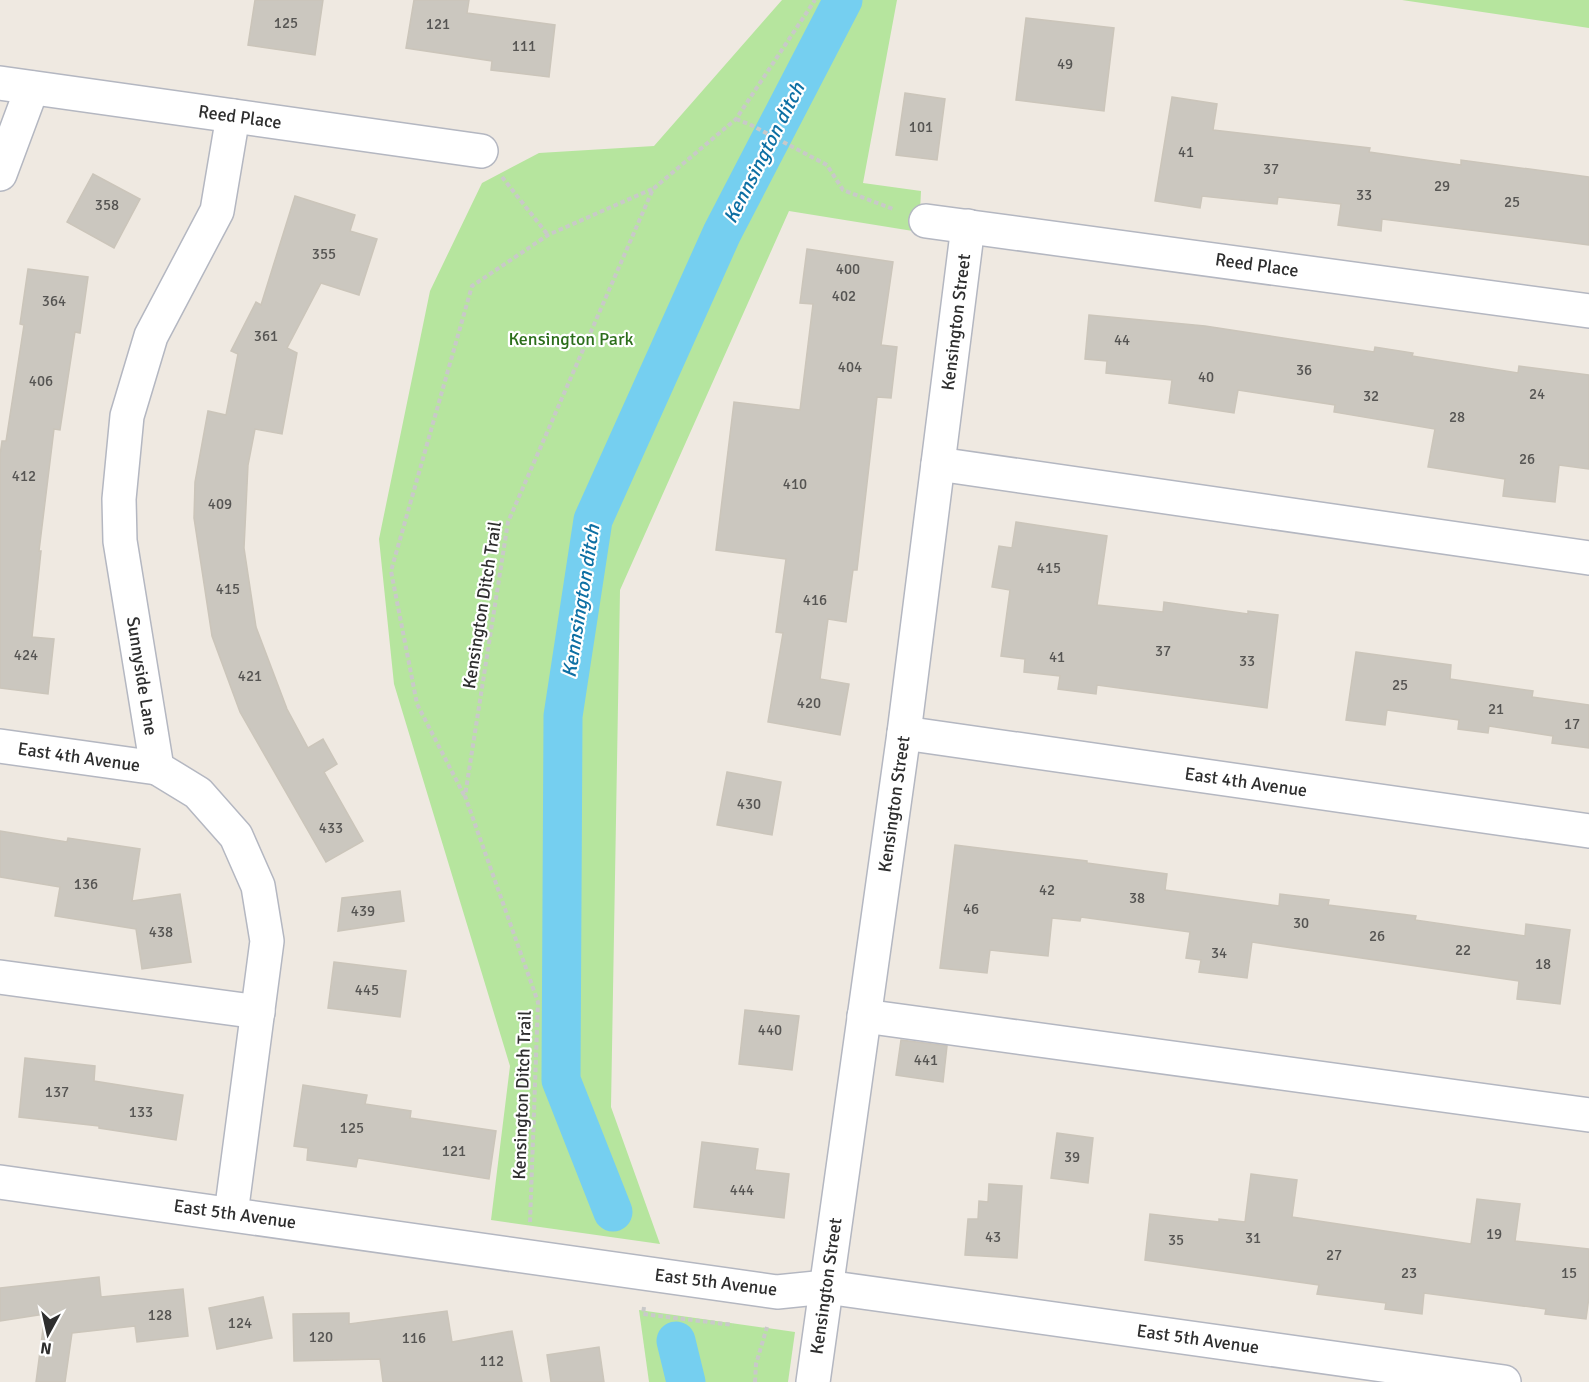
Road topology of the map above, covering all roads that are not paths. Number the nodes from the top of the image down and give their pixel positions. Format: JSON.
{"nodes":[{"id":1,"x":0,"y":83,"type":"edge"},
{"id":2,"x":32,"y":88,"type":"junction"},
{"id":3,"x":233,"y":116,"type":"junction"},
{"id":4,"x":481,"y":151,"type":"road end"},
{"id":5,"x":0,"y":174,"type":"edge"},
{"id":6,"x":926,"y":221,"type":"road end"},
{"id":7,"x":968,"y":226,"type":"junction"},
{"id":8,"x":1589,"y":311,"type":"edge"},
{"id":9,"x":938,"y":464,"type":"junction"},
{"id":10,"x":1589,"y":558,"type":"edge"},
{"id":11,"x":904,"y":733,"type":"junction"},
{"id":12,"x":0,"y":746,"type":"edge"},
{"id":13,"x":157,"y":768,"type":"junction"},
{"id":14,"x":1589,"y":831,"type":"edge"},
{"id":15,"x":0,"y":977,"type":"edge"},
{"id":16,"x":258,"y":1012,"type":"junction"},
{"id":17,"x":864,"y":1016,"type":"junction"},
{"id":18,"x":1589,"y":1115,"type":"edge"},
{"id":19,"x":0,"y":1182,"type":"edge"},
{"id":20,"x":231,"y":1214,"type":"junction"},
{"id":21,"x":826,"y":1287,"type":"junction"},
{"id":22,"x":813,"y":1382,"type":"edge"},
{"id":23,"x":1504,"y":1382,"type":"edge"}],
"edges":[{"from":1,"to":2,"type":"street","name":"Reed Place"},
{"from":2,"to":3,"type":"street","name":"Reed Place"},
{"from":2,"to":5,"type":"street"},
{"from":3,"to":4,"type":"street","name":"Reed Place"},
{"from":3,"to":13,"type":"street","name":"Sunnyside Lane"},
{"from":6,"to":7,"type":"street","name":"Reed Place"},
{"from":7,"to":8,"type":"street","name":"Reed Place"},
{"from":7,"to":9,"type":"street","name":"Kensington Street"},
{"from":9,"to":10,"type":"street"},
{"from":9,"to":11,"type":"street","name":"Kensington Street"},
{"from":11,"to":14,"type":"street","name":"East 4th Avenue"},
{"from":11,"to":17,"type":"street","name":"Kensington Street"},
{"from":12,"to":13,"type":"street","name":"East 4th Avenue"},
{"from":13,"to":16,"type":"street"},
{"from":15,"to":16,"type":"street"},
{"from":16,"to":20,"type":"street"},
{"from":17,"to":18,"type":"street"},
{"from":17,"to":21,"type":"street","name":"Kensington Street"},
{"from":19,"to":20,"type":"street","name":"East 5th Avenue"},
{"from":20,"to":21,"type":"street","name":"East 5th Avenue"},
{"from":21,"to":22,"type":"street","name":"Kensington Street"},
{"from":21,"to":23,"type":"street","name":"East 5th Avenue"}]}
